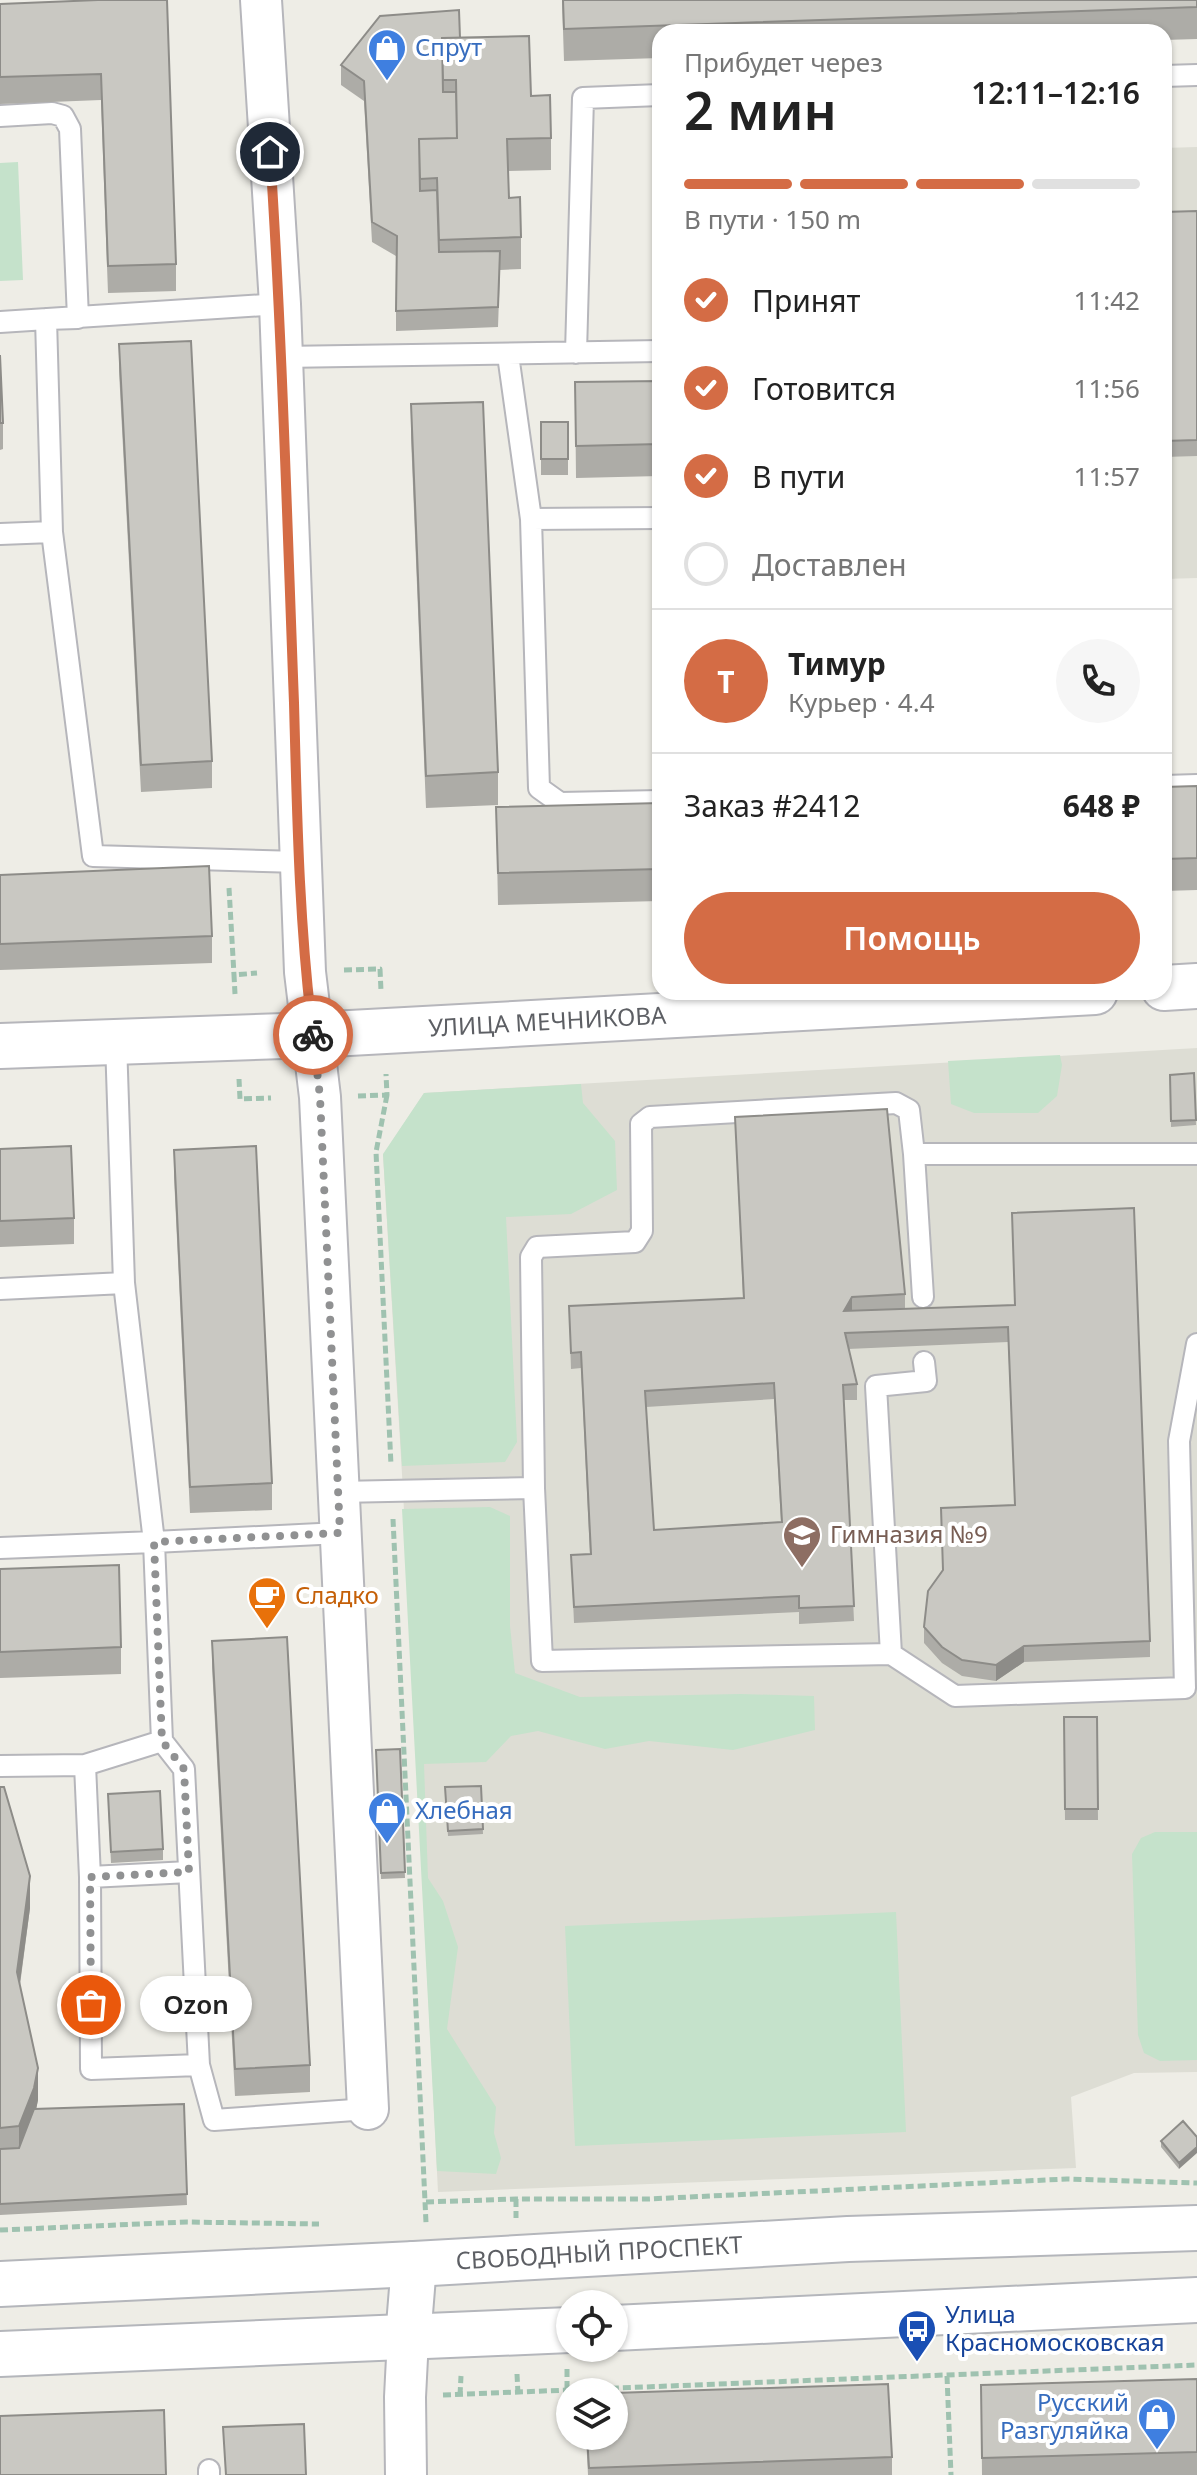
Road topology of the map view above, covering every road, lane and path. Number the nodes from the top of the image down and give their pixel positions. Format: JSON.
{"nodes":[{"id":1,"x":261,"y":0,"type":"edge"},
{"id":2,"x":1197,"y":75,"type":"edge"},
{"id":3,"x":1172,"y":76,"type":"edge"},
{"id":4,"x":652,"y":95,"type":"edge"},
{"id":5,"x":0,"y":116,"type":"edge"},
{"id":6,"x":280,"y":304,"type":"junction"},
{"id":7,"x":78,"y":318,"type":"junction"},
{"id":8,"x":46,"y":319,"type":"junction"},
{"id":9,"x":0,"y":322,"type":"edge"},
{"id":10,"x":652,"y":351,"type":"edge"},
{"id":11,"x":576,"y":353,"type":"junction"},
{"id":12,"x":508,"y":355,"type":"junction"},
{"id":13,"x":282,"y":357,"type":"junction"},
{"id":14,"x":652,"y":518,"type":"edge"},
{"id":15,"x":531,"y":519,"type":"junction"},
{"id":16,"x":52,"y":532,"type":"junction"},
{"id":17,"x":0,"y":534,"type":"edge"},
{"id":18,"x":1197,"y":785,"type":"edge"},
{"id":19,"x":1172,"y":786,"type":"edge"},
{"id":20,"x":652,"y":801,"type":"edge"},
{"id":21,"x":227,"y":860,"type":"junction"},
{"id":22,"x":299,"y":862,"type":"junction"},
{"id":23,"x":344,"y":970,"type":"dead end"},
{"id":24,"x":257,"y":973,"type":"dead end"},
{"id":25,"x":234,"y":975,"type":"junction"},
{"id":26,"x":1197,"y":986,"type":"edge"},
{"id":27,"x":1172,"y":988,"type":"edge"},
{"id":28,"x":235,"y":994,"type":"dead end"},
{"id":29,"x":382,"y":1000,"type":"dead end"},
{"id":30,"x":871,"y":1000,"type":"edge"},
{"id":31,"x":313,"y":1035,"type":"junction"},
{"id":32,"x":116,"y":1042,"type":"junction"},
{"id":33,"x":0,"y":1046,"type":"edge"},
{"id":34,"x":386,"y":1074,"type":"dead end"},
{"id":35,"x":239,"y":1079,"type":"dead end"},
{"id":36,"x":387,"y":1095,"type":"junction"},
{"id":37,"x":353,"y":1096,"type":"dead end"},
{"id":38,"x":271,"y":1098,"type":"dead end"},
{"id":39,"x":914,"y":1154,"type":"junction"},
{"id":40,"x":1197,"y":1154,"type":"edge"},
{"id":41,"x":124,"y":1283,"type":"junction"},
{"id":42,"x":0,"y":1289,"type":"edge"},
{"id":43,"x":923,"y":1297,"type":"dead end"},
{"id":44,"x":1197,"y":1344,"type":"edge"},
{"id":45,"x":924,"y":1362,"type":"dead end"},
{"id":46,"x":534,"y":1488,"type":"junction"},
{"id":47,"x":339,"y":1492,"type":"junction"},
{"id":48,"x":392,"y":1492,"type":"junction"},
{"id":49,"x":340,"y":1533,"type":"junction"},
{"id":50,"x":154,"y":1542,"type":"junction"},
{"id":51,"x":0,"y":1548,"type":"edge"},
{"id":52,"x":891,"y":1654,"type":"junction"},
{"id":53,"x":162,"y":1741,"type":"junction"},
{"id":54,"x":85,"y":1765,"type":"junction"},
{"id":55,"x":0,"y":1766,"type":"edge"},
{"id":56,"x":189,"y":1872,"type":"junction"},
{"id":57,"x":90,"y":1877,"type":"junction"},
{"id":58,"x":199,"y":2065,"type":"junction"},
{"id":59,"x":368,"y":2109,"type":"joint"},
{"id":60,"x":1196,"y":2183,"type":"edge"},
{"id":61,"x":516,"y":2199,"type":"junction"},
{"id":62,"x":426,"y":2202,"type":"junction"},
{"id":63,"x":516,"y":2222,"type":"dead end"},
{"id":64,"x":426,"y":2223,"type":"dead end"},
{"id":65,"x":302,"y":2224,"type":"dead end"},
{"id":66,"x":1197,"y":2228,"type":"edge"},
{"id":67,"x":0,"y":2230,"type":"edge"},
{"id":68,"x":414,"y":2264,"type":"junction"},
{"id":69,"x":0,"y":2284,"type":"edge"},
{"id":70,"x":1197,"y":2300,"type":"edge"},
{"id":71,"x":628,"y":2327,"type":"edge"},
{"id":72,"x":408,"y":2338,"type":"junction"},
{"id":73,"x":556,"y":2347,"type":"edge"},
{"id":74,"x":0,"y":2354,"type":"edge"},
{"id":75,"x":1197,"y":2365,"type":"edge"},
{"id":76,"x":517,"y":2369,"type":"dead end"},
{"id":77,"x":461,"y":2371,"type":"dead end"},
{"id":78,"x":947,"y":2376,"type":"junction"},
{"id":79,"x":628,"y":2389,"type":"edge"},
{"id":80,"x":556,"y":2392,"type":"edge"},
{"id":81,"x":518,"y":2394,"type":"junction"},
{"id":82,"x":443,"y":2395,"type":"dead end"},
{"id":83,"x":460,"y":2395,"type":"junction"},
{"id":84,"x":406,"y":2475,"type":"edge"},
{"id":85,"x":951,"y":2475,"type":"edge"}],
"edges":[{"from":1,"to":6,"type":"street"},
{"from":2,"to":3,"type":"lane"},
{"from":4,"to":11,"type":"lane"},
{"from":5,"to":7,"type":"lane"},
{"from":6,"to":7,"type":"lane"},
{"from":6,"to":13,"type":"street"},
{"from":7,"to":8,"type":"lane"},
{"from":8,"to":9,"type":"lane"},
{"from":8,"to":16,"type":"lane"},
{"from":10,"to":11,"type":"lane"},
{"from":11,"to":12,"type":"lane"},
{"from":12,"to":13,"type":"lane"},
{"from":12,"to":15,"type":"lane"},
{"from":13,"to":22,"type":"street"},
{"from":14,"to":15,"type":"lane"},
{"from":15,"to":20,"type":"lane"},
{"from":16,"to":17,"type":"lane"},
{"from":16,"to":21,"type":"lane"},
{"from":18,"to":19,"type":"lane"},
{"from":21,"to":22,"type":"lane"},
{"from":21,"to":25,"type":"path"},
{"from":22,"to":31,"type":"street"},
{"from":23,"to":29,"type":"path"},
{"from":24,"to":25,"type":"path"},
{"from":25,"to":28,"type":"path"},
{"from":26,"to":27,"type":"main road"},
{"from":30,"to":31,"type":"main road","name":"УЛИЦА МЕЧНИКОВА"},
{"from":31,"to":32,"type":"main road","name":"УЛИЦА МЕЧНИКОВА"},
{"from":31,"to":47,"type":"street"},
{"from":32,"to":33,"type":"main road","name":"УЛИЦА МЕЧНИКОВА"},
{"from":32,"to":41,"type":"lane"},
{"from":34,"to":36,"type":"path"},
{"from":35,"to":38,"type":"path"},
{"from":36,"to":37,"type":"path"},
{"from":36,"to":48,"type":"path"},
{"from":39,"to":40,"type":"lane"},
{"from":39,"to":43,"type":"lane"},
{"from":39,"to":46,"type":"lane"},
{"from":41,"to":42,"type":"lane"},
{"from":41,"to":50,"type":"lane"},
{"from":44,"to":52,"type":"lane"},
{"from":45,"to":52,"type":"lane"},
{"from":46,"to":48,"type":"lane"},
{"from":46,"to":52,"type":"lane"},
{"from":47,"to":48,"type":"lane"},
{"from":47,"to":49,"type":"street"},
{"from":48,"to":62,"type":"path"},
{"from":49,"to":50,"type":"lane"},
{"from":49,"to":59,"type":"street"},
{"from":50,"to":51,"type":"lane"},
{"from":50,"to":53,"type":"lane"},
{"from":53,"to":54,"type":"lane"},
{"from":53,"to":56,"type":"lane"},
{"from":54,"to":55,"type":"lane"},
{"from":54,"to":57,"type":"lane"},
{"from":56,"to":57,"type":"lane"},
{"from":56,"to":58,"type":"lane"},
{"from":57,"to":58,"type":"lane"},
{"from":58,"to":59,"type":"lane"},
{"from":60,"to":61,"type":"path"},
{"from":61,"to":62,"type":"path"},
{"from":61,"to":63,"type":"path"},
{"from":62,"to":64,"type":"path"},
{"from":65,"to":67,"type":"path"},
{"from":66,"to":68,"type":"main road","name":"СВОБОДНЫЙ ПРОСПЕКТ"},
{"from":68,"to":69,"type":"main road","name":"СВОБОДНЫЙ ПРОСПЕКТ"},
{"from":68,"to":72,"type":"main road"},
{"from":70,"to":71,"type":"main road"},
{"from":72,"to":73,"type":"main road"},
{"from":72,"to":74,"type":"main road"},
{"from":72,"to":84,"type":"street"},
{"from":75,"to":78,"type":"path"},
{"from":76,"to":81,"type":"path"},
{"from":77,"to":83,"type":"path"},
{"from":78,"to":79,"type":"path"},
{"from":78,"to":85,"type":"path"},
{"from":80,"to":81,"type":"path"},
{"from":81,"to":83,"type":"path"},
{"from":82,"to":83,"type":"path"}]}
